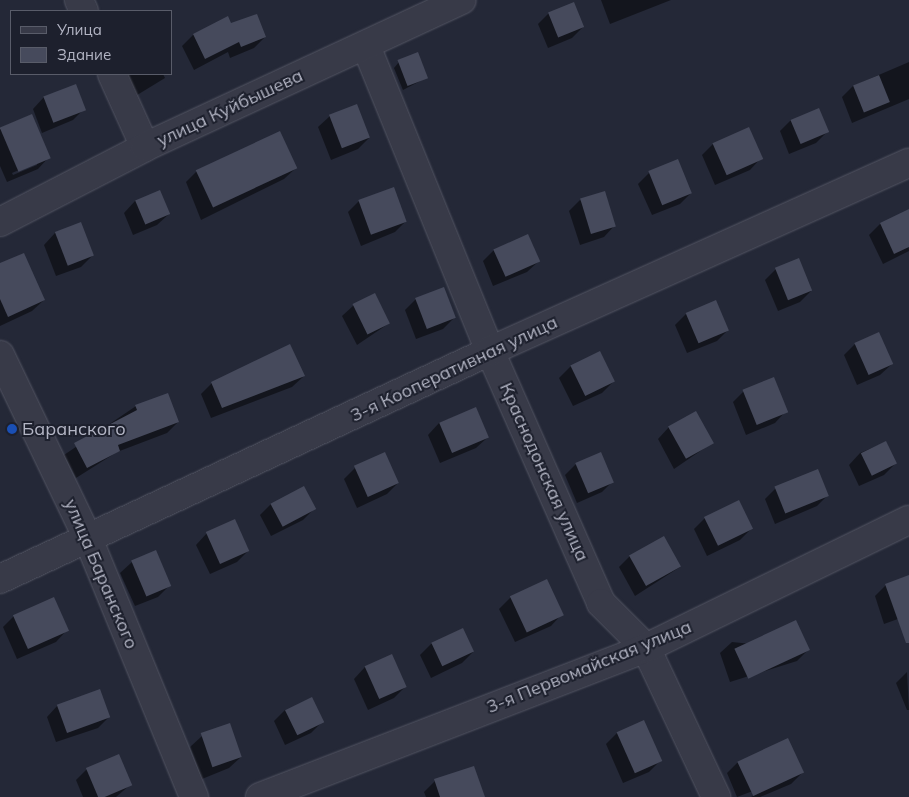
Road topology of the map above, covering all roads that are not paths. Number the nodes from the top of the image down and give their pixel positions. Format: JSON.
{"nodes":[{"id":1,"x":462,"y":0,"type":"edge"},
{"id":2,"x":366,"y":46,"type":"junction"},
{"id":3,"x":112,"y":75,"type":"edge"},
{"id":4,"x":145,"y":147,"type":"junction"},
{"id":5,"x":909,"y":163,"type":"edge"},
{"id":6,"x":0,"y":222,"type":"edge"},
{"id":7,"x":490,"y":351,"type":"junction"},
{"id":8,"x":0,"y":355,"type":"edge"},
{"id":9,"x":909,"y":520,"type":"edge"},
{"id":10,"x":89,"y":541,"type":"junction"},
{"id":11,"x":0,"y":579,"type":"edge"},
{"id":12,"x":646,"y":648,"type":"junction"},
{"id":13,"x":194,"y":797,"type":"edge"},
{"id":14,"x":260,"y":797,"type":"edge"},
{"id":15,"x":716,"y":797,"type":"edge"}],
"edges":[{"from":1,"to":2,"type":"street","name":"улица Куйбышева"},
{"from":2,"to":4,"type":"street","name":"улица Куйбышева"},
{"from":2,"to":7,"type":"street","name":"Краснодонская улица"},
{"from":3,"to":4,"type":"street"},
{"from":4,"to":6,"type":"street","name":"улица Куйбышева"},
{"from":5,"to":7,"type":"street","name":"3-я Кооперативная улица"},
{"from":7,"to":10,"type":"street","name":"3-я Кооперативная улица"},
{"from":7,"to":12,"type":"street","name":"Краснодонская улица"},
{"from":8,"to":10,"type":"street","name":"улица Баранского"},
{"from":9,"to":12,"type":"street","name":"3-я Первомайская улица"},
{"from":10,"to":11,"type":"street","name":"3-я Кооперативная улица"},
{"from":10,"to":13,"type":"street","name":"улица Баранского"},
{"from":12,"to":14,"type":"street","name":"3-я Первомайская улица"},
{"from":12,"to":15,"type":"street","name":"Краснодонская улица"}]}
